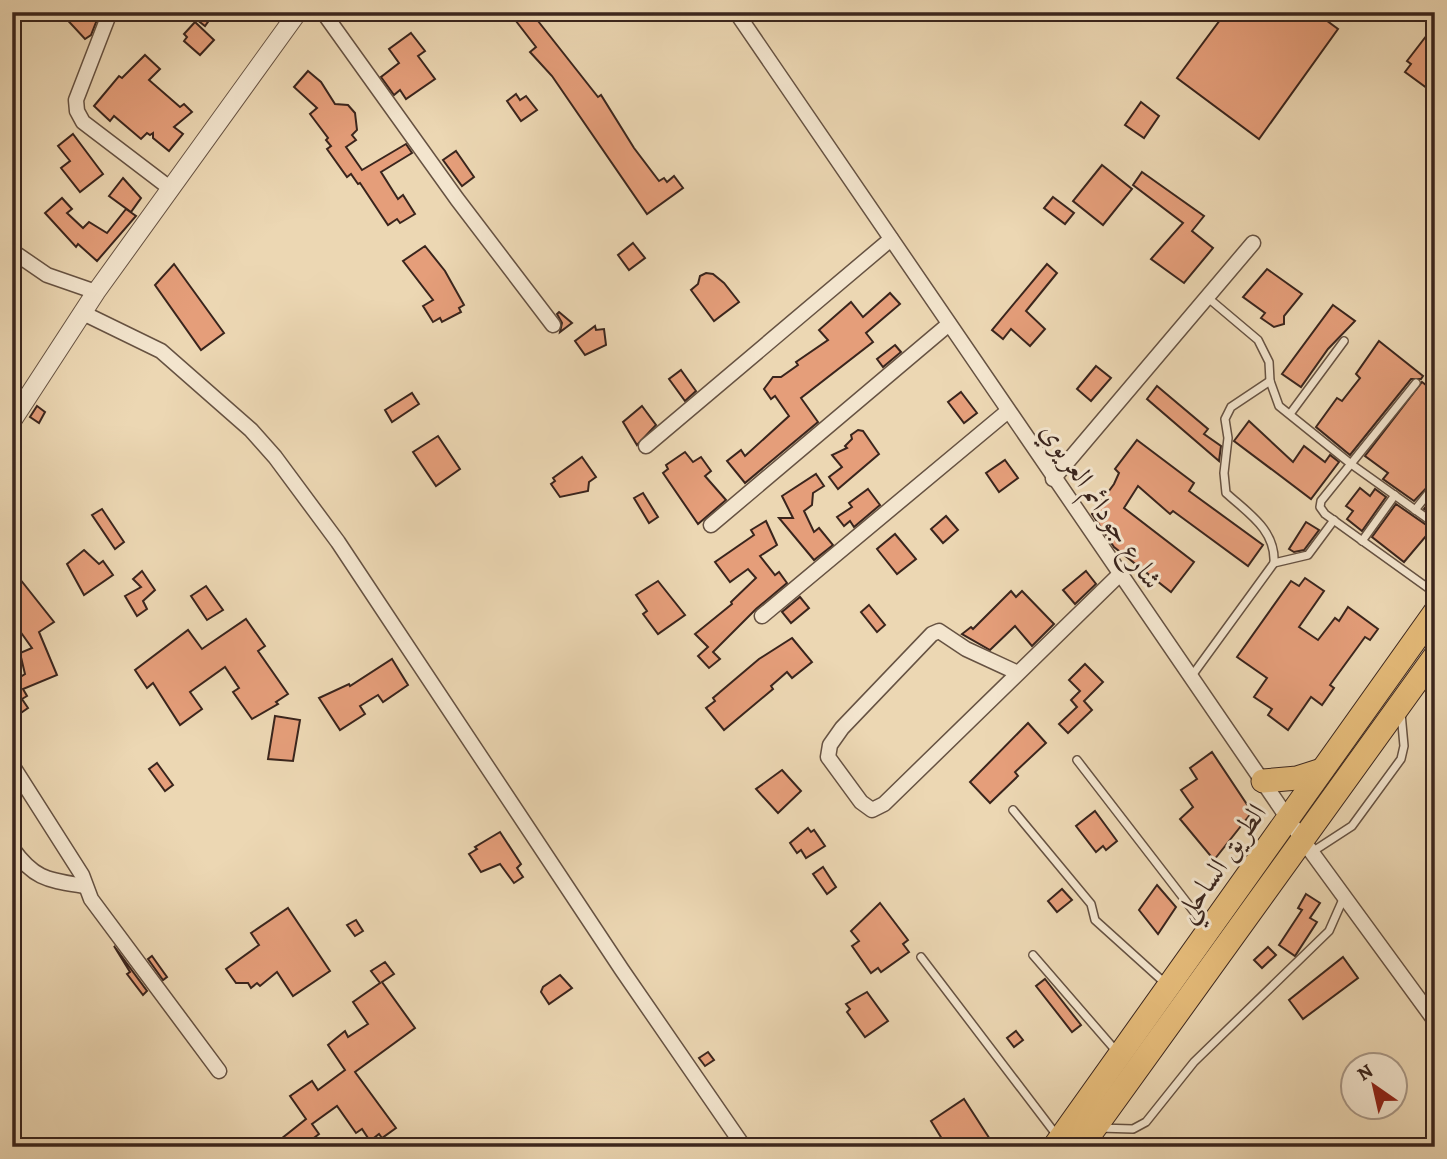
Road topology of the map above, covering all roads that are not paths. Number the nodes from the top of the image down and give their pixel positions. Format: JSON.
{"nodes":[{"id":1,"x":110,"y":12,"type":"edge"},
{"id":2,"x":298,"y":12,"type":"edge"},
{"id":3,"x":323,"y":12,"type":"edge"},
{"id":4,"x":736,"y":12,"type":"edge"},
{"id":5,"x":171,"y":189,"type":"junction"},
{"id":6,"x":891,"y":239,"type":"junction"},
{"id":7,"x":1253,"y":243,"type":"dead end"},
{"id":8,"x":12,"y":251,"type":"edge"},
{"id":9,"x":96,"y":292,"type":"junction"},
{"id":10,"x":1207,"y":297,"type":"junction"},
{"id":11,"x":83,"y":313,"type":"junction"},
{"id":12,"x":949,"y":324,"type":"junction"},
{"id":13,"x":553,"y":325,"type":"dead end"},
{"id":14,"x":1344,"y":341,"type":"dead end"},
{"id":15,"x":1270,"y":381,"type":"junction"},
{"id":16,"x":1416,"y":383,"type":"dead end"},
{"id":17,"x":1008,"y":411,"type":"junction"},
{"id":18,"x":1290,"y":414,"type":"junction"},
{"id":19,"x":12,"y":421,"type":"edge"},
{"id":20,"x":646,"y":446,"type":"dead end"},
{"id":21,"x":1351,"y":464,"type":"junction"},
{"id":22,"x":1054,"y":479,"type":"junction"},
{"id":23,"x":1435,"y":485,"type":"edge"},
{"id":24,"x":1395,"y":495,"type":"junction"},
{"id":25,"x":1415,"y":510,"type":"junction"},
{"id":26,"x":1334,"y":520,"type":"junction"},
{"id":27,"x":1435,"y":524,"type":"edge"},
{"id":28,"x":711,"y":525,"type":"dead end"},
{"id":29,"x":1362,"y":541,"type":"junction"},
{"id":30,"x":1274,"y":563,"type":"junction"},
{"id":31,"x":1119,"y":574,"type":"junction"},
{"id":32,"x":1435,"y":593,"type":"edge"},
{"id":33,"x":1435,"y":612,"type":"edge"},
{"id":34,"x":762,"y":616,"type":"dead end"},
{"id":35,"x":1435,"y":656,"type":"edge"},
{"id":36,"x":1018,"y":673,"type":"junction"},
{"id":37,"x":1191,"y":677,"type":"junction"},
{"id":38,"x":1400,"y":704,"type":"junction"},
{"id":39,"x":1077,"y":760,"type":"dead end"},
{"id":40,"x":12,"y":765,"type":"edge"},
{"id":41,"x":1322,"y":770,"type":"junction"},
{"id":42,"x":1263,"y":781,"type":"junction"},
{"id":43,"x":1013,"y":810,"type":"dead end"},
{"id":44,"x":1288,"y":818,"type":"junction"},
{"id":45,"x":1307,"y":846,"type":"junction"},
{"id":46,"x":12,"y":848,"type":"edge"},
{"id":47,"x":85,"y":886,"type":"junction"},
{"id":48,"x":1344,"y":897,"type":"junction"},
{"id":49,"x":1209,"y":930,"type":"junction"},
{"id":50,"x":1033,"y":955,"type":"dead end"},
{"id":51,"x":921,"y":957,"type":"dead end"},
{"id":52,"x":1168,"y":986,"type":"junction"},
{"id":53,"x":1435,"y":1021,"type":"edge"},
{"id":54,"x":1120,"y":1055,"type":"junction"},
{"id":55,"x":219,"y":1072,"type":"dead end"},
{"id":56,"x":1095,"y":1128,"type":"junction"},
{"id":57,"x":1065,"y":1144,"type":"edge"},
{"id":58,"x":744,"y":1147,"type":"edge"}],
"edges":[{"from":1,"to":5,"type":"street"},
{"from":2,"to":5,"type":"street"},
{"from":3,"to":13,"type":"street"},
{"from":4,"to":6,"type":"street","name":"شارع جودائم العريوي"},
{"from":5,"to":9,"type":"street"},
{"from":6,"to":12,"type":"street","name":"شارع جودائم العريوي"},
{"from":6,"to":20,"type":"street"},
{"from":7,"to":10,"type":"street"},
{"from":8,"to":9,"type":"street"},
{"from":9,"to":11,"type":"street"},
{"from":10,"to":15,"type":"lane"},
{"from":10,"to":22,"type":"street"},
{"from":11,"to":19,"type":"street"},
{"from":11,"to":58,"type":"street"},
{"from":12,"to":17,"type":"street","name":"شارع جودائم العريوي"},
{"from":12,"to":28,"type":"street"},
{"from":14,"to":18,"type":"lane"},
{"from":15,"to":18,"type":"lane"},
{"from":15,"to":30,"type":"lane"},
{"from":16,"to":21,"type":"lane"},
{"from":17,"to":22,"type":"street","name":"شارع جودائم العريوي"},
{"from":17,"to":34,"type":"street"},
{"from":18,"to":21,"type":"lane"},
{"from":21,"to":24,"type":"lane"},
{"from":21,"to":26,"type":"lane"},
{"from":22,"to":31,"type":"street","name":"شارع جودائم العريوي"},
{"from":23,"to":25,"type":"lane"},
{"from":24,"to":25,"type":"lane"},
{"from":24,"to":29,"type":"lane"},
{"from":25,"to":27,"type":"lane"},
{"from":26,"to":29,"type":"lane"},
{"from":26,"to":30,"type":"lane"},
{"from":29,"to":32,"type":"lane"},
{"from":30,"to":37,"type":"lane"},
{"from":31,"to":36,"type":"street"},
{"from":31,"to":37,"type":"street","name":"شارع جودائم العريوي"},
{"from":33,"to":41,"type":"highway","name":"الطريق الساحلي"},
{"from":35,"to":38,"type":"highway","name":"الطريق الساحلي"},
{"from":36,"to":36,"type":"street"},
{"from":37,"to":42,"type":"street","name":"شارع جودائم العريوي"},
{"from":38,"to":45,"type":"highway","name":"الطريق الساحلي"},
{"from":38,"to":45,"type":"lane"},
{"from":39,"to":49,"type":"lane"},
{"from":40,"to":47,"type":"street"},
{"from":41,"to":42,"type":"highway"},
{"from":41,"to":44,"type":"highway","name":"الطريق الساحلي"},
{"from":42,"to":44,"type":"street","name":"شارع جودائم العريوي"},
{"from":43,"to":52,"type":"lane"},
{"from":44,"to":45,"type":"street","name":"شارع جودائم العريوي"},
{"from":44,"to":49,"type":"highway","name":"الطريق الساحلي"},
{"from":45,"to":48,"type":"street","name":"شارع جودائم العريوي"},
{"from":45,"to":56,"type":"highway","name":"الطريق الساحلي"},
{"from":46,"to":47,"type":"street"},
{"from":47,"to":55,"type":"street"},
{"from":48,"to":53,"type":"street","name":"شارع جودائم العريوي"},
{"from":48,"to":56,"type":"lane"},
{"from":49,"to":52,"type":"highway","name":"الطريق الساحلي"},
{"from":50,"to":54,"type":"lane"},
{"from":51,"to":57,"type":"lane"},
{"from":52,"to":54,"type":"highway","name":"الطريق الساحلي"},
{"from":54,"to":57,"type":"highway","name":"الطريق الساحلي"},
{"from":56,"to":57,"type":"highway","name":"الطريق الساحلي"}]}
